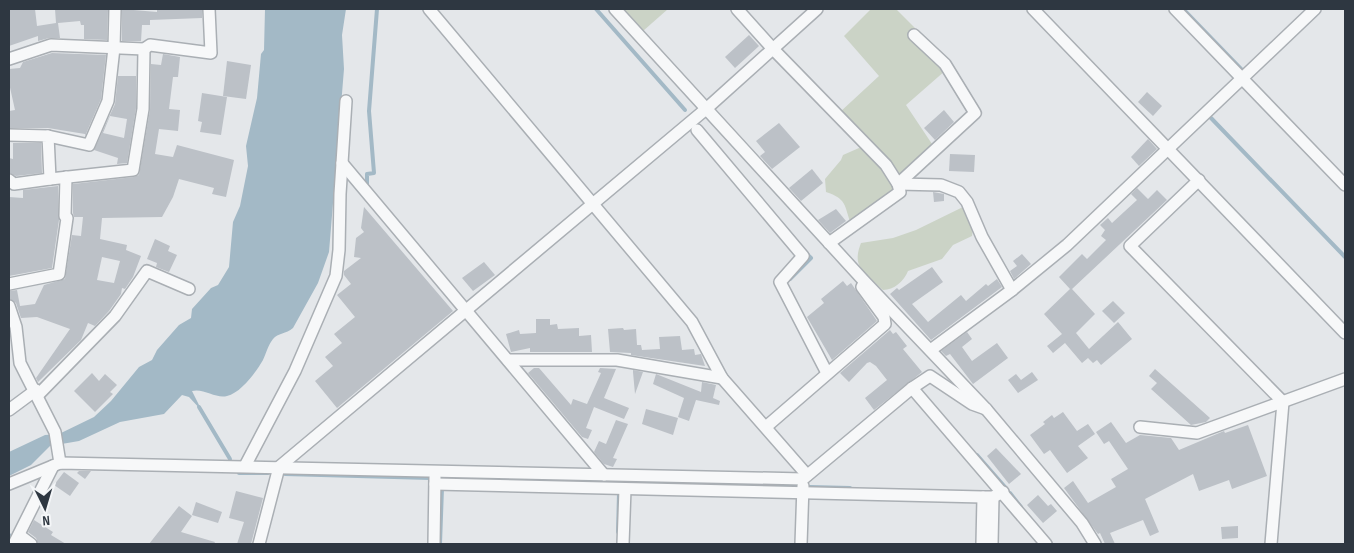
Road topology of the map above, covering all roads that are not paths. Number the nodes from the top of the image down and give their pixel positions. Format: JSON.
{"nodes":[{"id":1,"x":115,"y":9,"type":"edge"},
{"id":2,"x":209,"y":9,"type":"edge"},
{"id":3,"x":429,"y":9,"type":"edge"},
{"id":4,"x":615,"y":9,"type":"edge"},
{"id":5,"x":737,"y":9,"type":"edge"},
{"id":6,"x":818,"y":9,"type":"edge"},
{"id":7,"x":1033,"y":9,"type":"edge"},
{"id":8,"x":1175,"y":9,"type":"edge"},
{"id":9,"x":1315,"y":9,"type":"edge"},
{"id":10,"x":914,"y":36,"type":"dead end"},
{"id":11,"x":114,"y":48,"type":"junction"},
{"id":12,"x":144,"y":49,"type":"junction"},
{"id":13,"x":773,"y":49,"type":"junction"},
{"id":14,"x":9,"y":58,"type":"edge"},
{"id":15,"x":1243,"y":79,"type":"junction"},
{"id":16,"x":346,"y":101,"type":"dead end"},
{"id":17,"x":706,"y":109,"type":"junction"},
{"id":18,"x":697,"y":130,"type":"dead end"},
{"id":19,"x":9,"y":135,"type":"edge"},
{"id":20,"x":48,"y":136,"type":"junction"},
{"id":21,"x":1169,"y":149,"type":"junction"},
{"id":22,"x":342,"y":163,"type":"junction"},
{"id":23,"x":66,"y":177,"type":"junction"},
{"id":24,"x":50,"y":179,"type":"junction"},
{"id":25,"x":9,"y":180,"type":"edge"},
{"id":26,"x":1199,"y":180,"type":"junction"},
{"id":27,"x":898,"y":184,"type":"junction"},
{"id":28,"x":1345,"y":185,"type":"edge"},
{"id":29,"x":592,"y":204,"type":"junction"},
{"id":30,"x":829,"y":243,"type":"junction"},
{"id":31,"x":864,"y":281,"type":"junction"},
{"id":32,"x":9,"y":284,"type":"edge"},
{"id":33,"x":189,"y":289,"type":"dead end"},
{"id":34,"x":1012,"y":290,"type":"junction"},
{"id":35,"x":9,"y":306,"type":"edge"},
{"id":36,"x":464,"y":310,"type":"junction"},
{"id":37,"x":1345,"y":333,"type":"edge"},
{"id":38,"x":932,"y":349,"type":"junction"},
{"id":39,"x":508,"y":360,"type":"junction"},
{"id":40,"x":826,"y":372,"type":"junction"},
{"id":41,"x":722,"y":378,"type":"junction"},
{"id":42,"x":1345,"y":379,"type":"edge"},
{"id":43,"x":912,"y":388,"type":"junction"},
{"id":44,"x":37,"y":392,"type":"junction"},
{"id":45,"x":1283,"y":402,"type":"junction"},
{"id":46,"x":986,"y":409,"type":"junction"},
{"id":47,"x":9,"y":410,"type":"edge"},
{"id":48,"x":766,"y":426,"type":"junction"},
{"id":49,"x":1140,"y":427,"type":"dead end"},
{"id":50,"x":57,"y":464,"type":"junction"},
{"id":51,"x":244,"y":466,"type":"junction"},
{"id":52,"x":279,"y":467,"type":"junction"},
{"id":53,"x":436,"y":470,"type":"junction"},
{"id":54,"x":604,"y":475,"type":"junction"},
{"id":55,"x":805,"y":477,"type":"junction"},
{"id":56,"x":9,"y":484,"type":"edge"},
{"id":57,"x":435,"y":484,"type":"junction"},
{"id":58,"x":625,"y":489,"type":"junction"},
{"id":59,"x":802,"y":493,"type":"junction"},
{"id":60,"x":993,"y":496,"type":"junction"},
{"id":61,"x":16,"y":539,"type":"edge"},
{"id":62,"x":31,"y":544,"type":"edge"},
{"id":63,"x":259,"y":544,"type":"edge"},
{"id":64,"x":434,"y":544,"type":"edge"},
{"id":65,"x":622,"y":544,"type":"edge"},
{"id":66,"x":801,"y":544,"type":"edge"},
{"id":67,"x":982,"y":544,"type":"edge"},
{"id":68,"x":992,"y":544,"type":"edge"},
{"id":69,"x":1046,"y":544,"type":"edge"},
{"id":70,"x":1095,"y":544,"type":"edge"},
{"id":71,"x":1272,"y":544,"type":"edge"}],
"edges":[{"from":1,"to":11,"type":"street"},
{"from":2,"to":12,"type":"street"},
{"from":3,"to":29,"type":"street"},
{"from":4,"to":17,"type":"street"},
{"from":5,"to":13,"type":"street"},
{"from":6,"to":13,"type":"street"},
{"from":7,"to":21,"type":"street"},
{"from":8,"to":15,"type":"street"},
{"from":9,"to":15,"type":"street"},
{"from":10,"to":27,"type":"street"},
{"from":11,"to":12,"type":"street"},
{"from":11,"to":14,"type":"street"},
{"from":11,"to":20,"type":"street"},
{"from":12,"to":23,"type":"street"},
{"from":13,"to":17,"type":"street"},
{"from":13,"to":27,"type":"street"},
{"from":15,"to":21,"type":"street"},
{"from":15,"to":28,"type":"street"},
{"from":16,"to":22,"type":"street"},
{"from":17,"to":29,"type":"street"},
{"from":17,"to":30,"type":"street"},
{"from":18,"to":40,"type":"street"},
{"from":19,"to":20,"type":"street"},
{"from":20,"to":24,"type":"street"},
{"from":21,"to":26,"type":"street"},
{"from":21,"to":34,"type":"street"},
{"from":22,"to":36,"type":"street"},
{"from":22,"to":51,"type":"street"},
{"from":23,"to":24,"type":"street"},
{"from":23,"to":32,"type":"street"},
{"from":24,"to":25,"type":"street"},
{"from":26,"to":37,"type":"street"},
{"from":26,"to":45,"type":"street"},
{"from":27,"to":30,"type":"street"},
{"from":27,"to":34,"type":"street"},
{"from":29,"to":36,"type":"street"},
{"from":29,"to":41,"type":"street"},
{"from":30,"to":31,"type":"street"},
{"from":31,"to":38,"type":"street"},
{"from":31,"to":40,"type":"street"},
{"from":33,"to":44,"type":"street"},
{"from":34,"to":38,"type":"street"},
{"from":35,"to":44,"type":"street"},
{"from":36,"to":39,"type":"street"},
{"from":36,"to":52,"type":"street"},
{"from":38,"to":46,"type":"street"},
{"from":39,"to":41,"type":"street"},
{"from":39,"to":54,"type":"street"},
{"from":40,"to":48,"type":"street"},
{"from":41,"to":48,"type":"street"},
{"from":42,"to":45,"type":"street"},
{"from":43,"to":46,"type":"street"},
{"from":43,"to":55,"type":"street"},
{"from":43,"to":60,"type":"street"},
{"from":44,"to":47,"type":"street"},
{"from":44,"to":50,"type":"street"},
{"from":45,"to":49,"type":"street"},
{"from":45,"to":71,"type":"street"},
{"from":46,"to":70,"type":"street"},
{"from":48,"to":55,"type":"street"},
{"from":50,"to":51,"type":"street"},
{"from":50,"to":56,"type":"street"},
{"from":50,"to":61,"type":"street"},
{"from":51,"to":52,"type":"street"},
{"from":52,"to":53,"type":"street"},
{"from":52,"to":63,"type":"street"},
{"from":53,"to":54,"type":"street"},
{"from":53,"to":57,"type":"street"},
{"from":54,"to":55,"type":"street"},
{"from":55,"to":59,"type":"street"},
{"from":57,"to":58,"type":"street"},
{"from":57,"to":64,"type":"street"},
{"from":58,"to":59,"type":"street"},
{"from":58,"to":65,"type":"street"},
{"from":59,"to":60,"type":"street"},
{"from":59,"to":66,"type":"street"},
{"from":60,"to":67,"type":"street"},
{"from":60,"to":68,"type":"street"},
{"from":60,"to":69,"type":"street"},
{"from":61,"to":62,"type":"street"}]}
